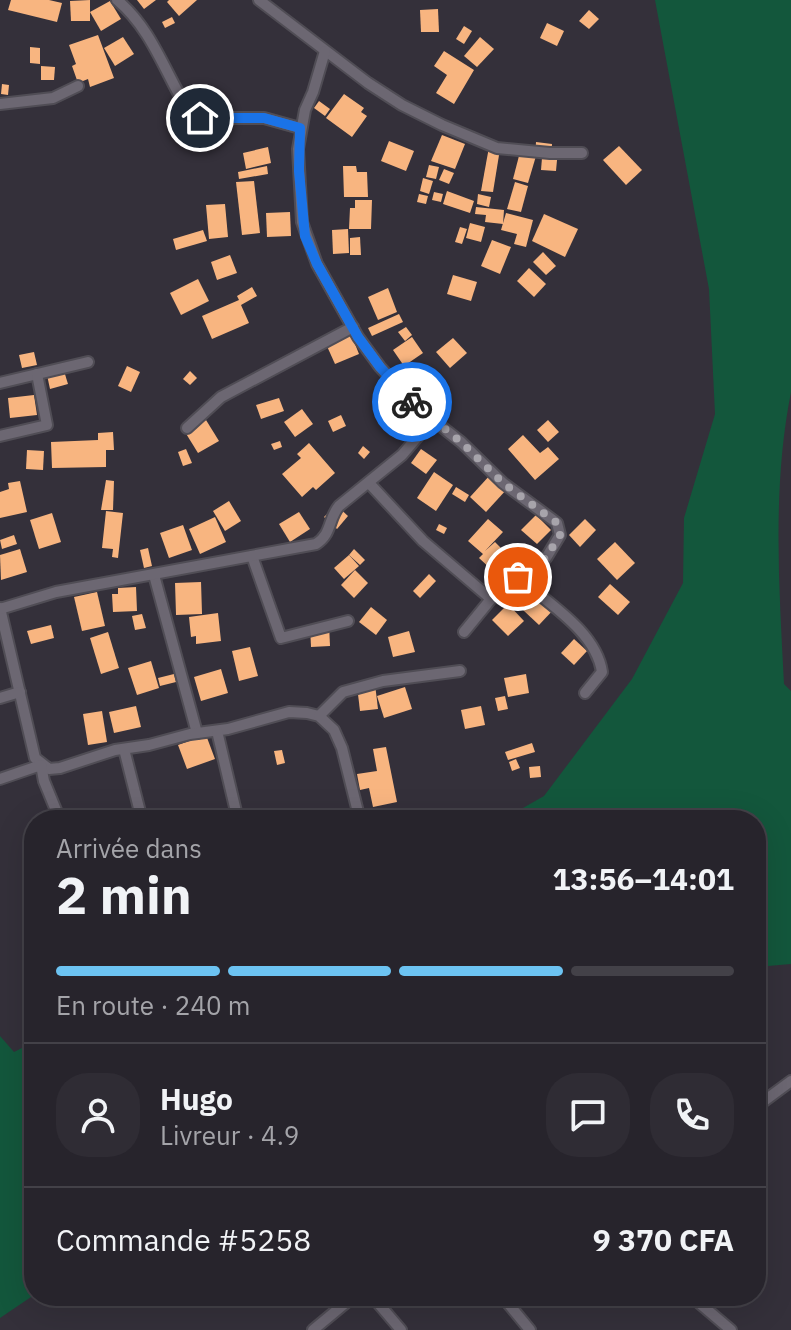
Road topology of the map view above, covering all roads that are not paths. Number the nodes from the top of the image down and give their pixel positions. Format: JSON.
{"nodes":[{"id":1,"x":117,"y":0,"type":"edge"},
{"id":2,"x":259,"y":0,"type":"edge"},
{"id":3,"x":325,"y":51,"type":"junction"},
{"id":4,"x":78,"y":86,"type":"dead end"},
{"id":5,"x":0,"y":104,"type":"edge"},
{"id":6,"x":300,"y":128,"type":"junction"},
{"id":7,"x":582,"y":153,"type":"dead end"},
{"id":8,"x":353,"y":327,"type":"junction"},
{"id":9,"x":88,"y":362,"type":"dead end"},
{"id":10,"x":37,"y":374,"type":"junction"},
{"id":11,"x":0,"y":383,"type":"edge"},
{"id":12,"x":432,"y":420,"type":"junction"},
{"id":13,"x":187,"y":428,"type":"dead end"},
{"id":14,"x":0,"y":436,"type":"edge"},
{"id":15,"x":369,"y":483,"type":"junction"},
{"id":16,"x":252,"y":556,"type":"junction"},
{"id":17,"x":154,"y":575,"type":"junction"},
{"id":18,"x":518,"y":577,"type":"junction"},
{"id":19,"x":491,"y":599,"type":"junction"},
{"id":20,"x":1,"y":612,"type":"edge"},
{"id":21,"x":348,"y":621,"type":"dead end"},
{"id":22,"x":464,"y":632,"type":"dead end"},
{"id":23,"x":460,"y":671,"type":"dead end"},
{"id":24,"x":20,"y":692,"type":"junction"},
{"id":25,"x":585,"y":693,"type":"dead end"},
{"id":26,"x":0,"y":698,"type":"edge"},
{"id":27,"x":319,"y":716,"type":"junction"},
{"id":28,"x":217,"y":731,"type":"junction"},
{"id":29,"x":197,"y":733,"type":"junction"},
{"id":30,"x":124,"y":749,"type":"junction"},
{"id":31,"x":41,"y":765,"type":"junction"},
{"id":32,"x":0,"y":779,"type":"edge"},
{"id":33,"x":56,"y":810,"type":"edge"},
{"id":34,"x":139,"y":810,"type":"edge"},
{"id":35,"x":236,"y":810,"type":"edge"},
{"id":36,"x":358,"y":810,"type":"edge"},
{"id":37,"x":791,"y":1081,"type":"edge"},
{"id":38,"x":766,"y":1100,"type":"edge"},
{"id":39,"x":342,"y":1306,"type":"edge"},
{"id":40,"x":381,"y":1306,"type":"edge"},
{"id":41,"x":510,"y":1306,"type":"edge"},
{"id":42,"x":703,"y":1306,"type":"edge"},
{"id":43,"x":313,"y":1330,"type":"edge"},
{"id":44,"x":401,"y":1330,"type":"edge"},
{"id":45,"x":530,"y":1330,"type":"edge"},
{"id":46,"x":731,"y":1330,"type":"edge"}],
"edges":[{"from":1,"to":6,"type":"street"},
{"from":2,"to":3,"type":"street"},
{"from":3,"to":6,"type":"street"},
{"from":3,"to":7,"type":"street"},
{"from":4,"to":5,"type":"street"},
{"from":6,"to":8,"type":"street"},
{"from":8,"to":12,"type":"street"},
{"from":8,"to":13,"type":"street"},
{"from":9,"to":10,"type":"street"},
{"from":10,"to":11,"type":"street"},
{"from":10,"to":14,"type":"street"},
{"from":12,"to":15,"type":"street"},
{"from":12,"to":18,"type":"street"},
{"from":15,"to":16,"type":"street"},
{"from":15,"to":19,"type":"street"},
{"from":16,"to":17,"type":"street"},
{"from":16,"to":21,"type":"street"},
{"from":17,"to":20,"type":"street"},
{"from":17,"to":29,"type":"street"},
{"from":18,"to":19,"type":"street"},
{"from":18,"to":25,"type":"street"},
{"from":19,"to":22,"type":"street"},
{"from":20,"to":24,"type":"street"},
{"from":23,"to":27,"type":"street"},
{"from":24,"to":26,"type":"street"},
{"from":24,"to":31,"type":"street"},
{"from":27,"to":28,"type":"street"},
{"from":27,"to":36,"type":"street"},
{"from":28,"to":29,"type":"street"},
{"from":28,"to":35,"type":"street"},
{"from":29,"to":30,"type":"street"},
{"from":30,"to":31,"type":"street"},
{"from":30,"to":34,"type":"street"},
{"from":31,"to":32,"type":"street"},
{"from":31,"to":33,"type":"street"},
{"from":37,"to":38,"type":"street"},
{"from":39,"to":43,"type":"street"},
{"from":40,"to":44,"type":"street"},
{"from":41,"to":45,"type":"street"},
{"from":42,"to":46,"type":"street"}]}
